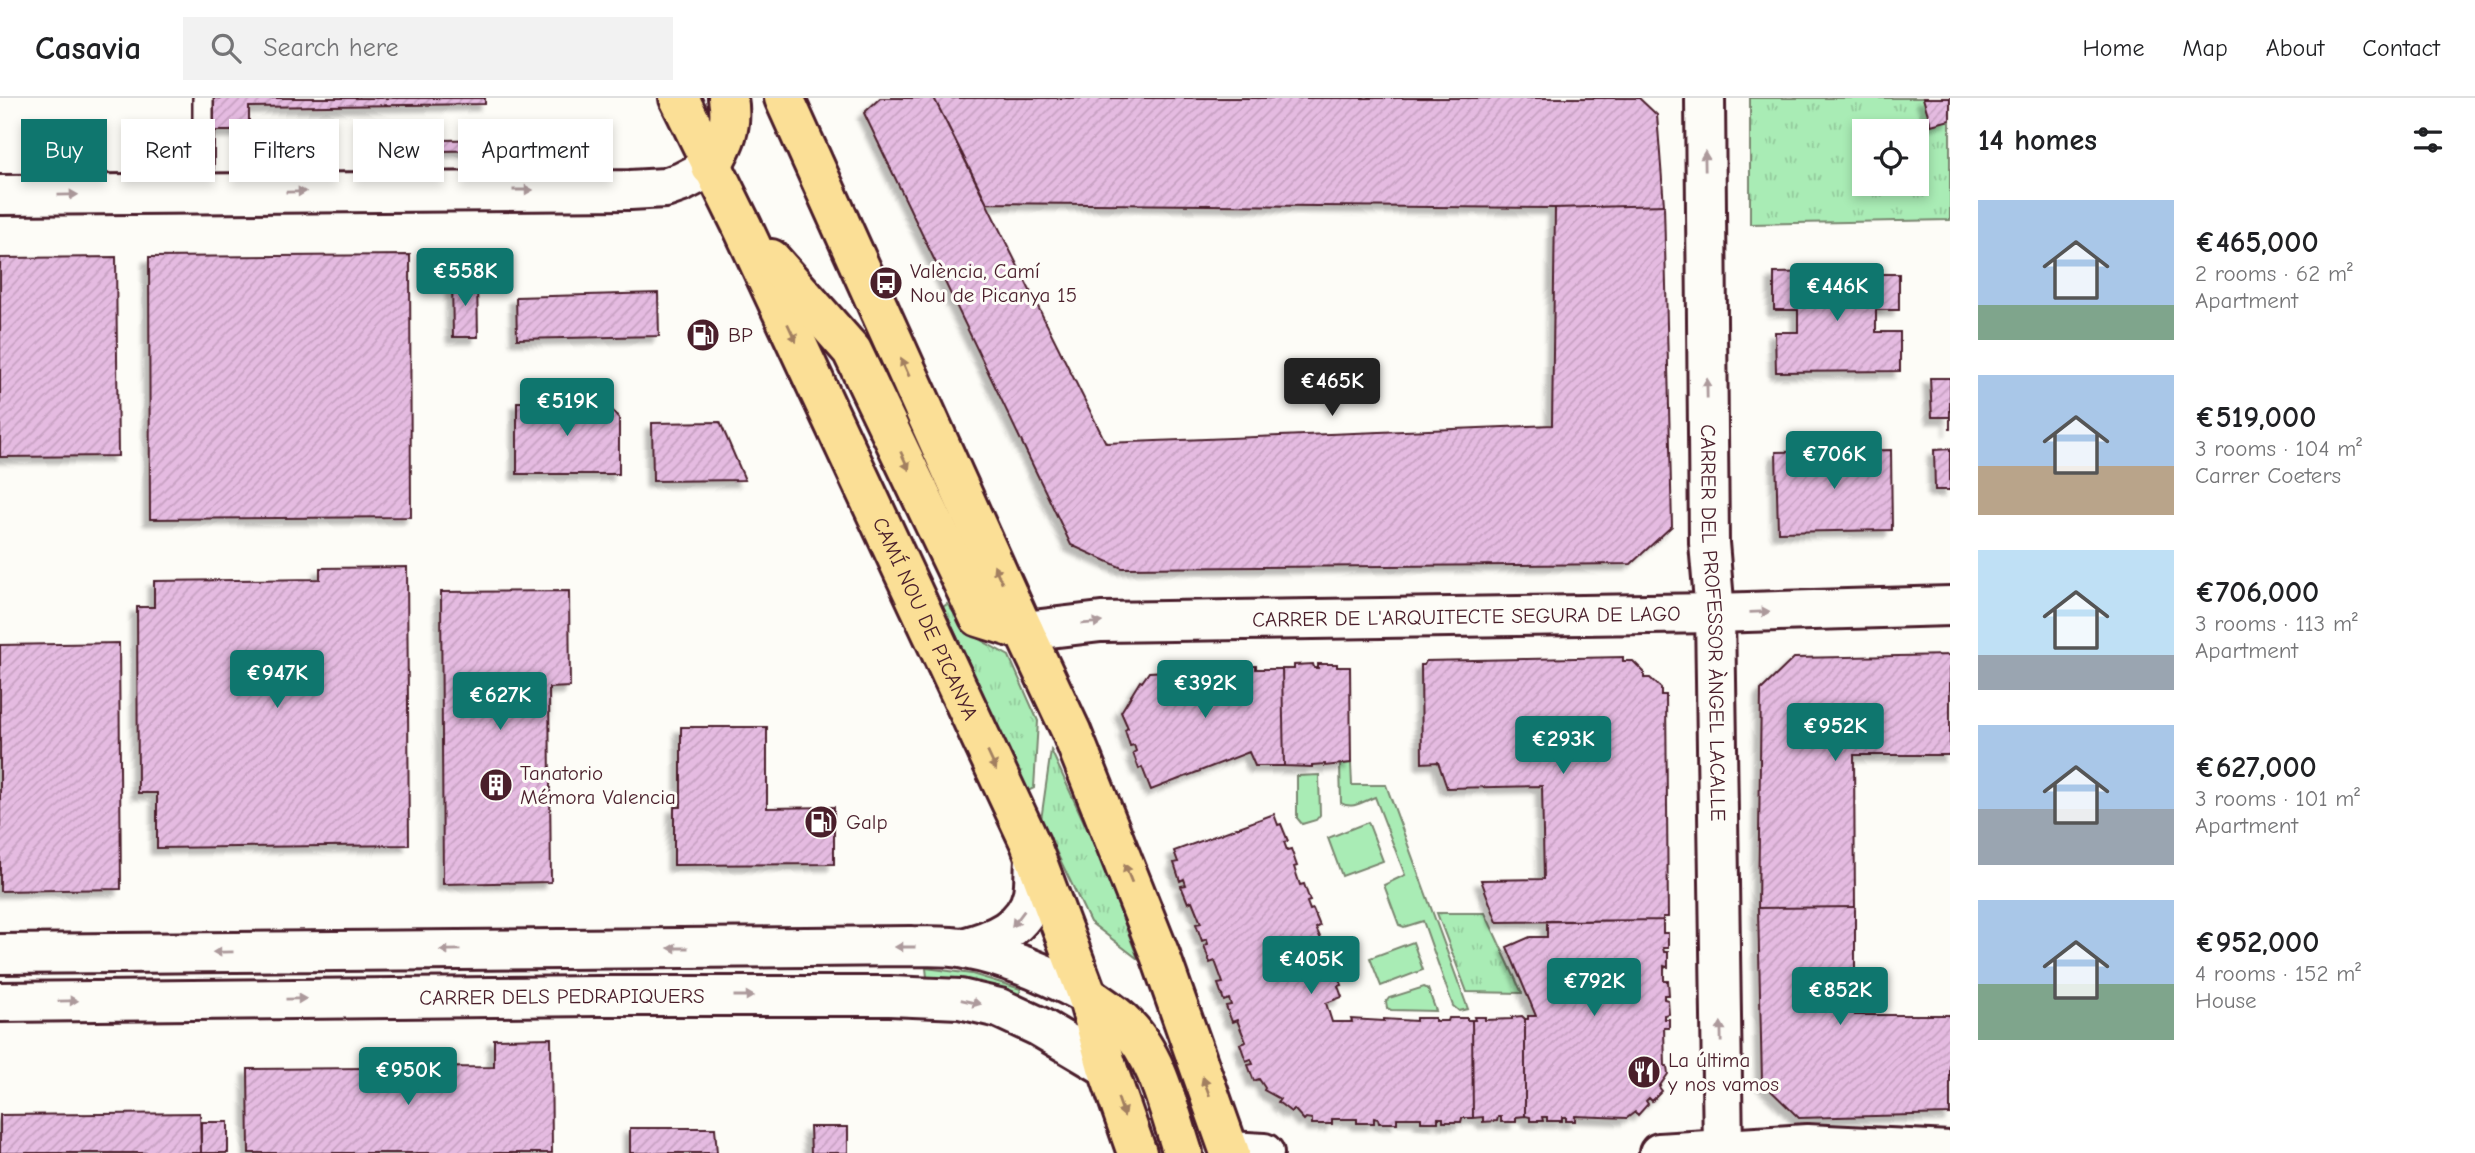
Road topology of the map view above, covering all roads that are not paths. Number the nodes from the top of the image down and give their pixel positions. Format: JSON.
{"nodes":[{"id":1,"x":203,"y":98,"type":"edge"},
{"id":2,"x":679,"y":98,"type":"edge"},
{"id":3,"x":728,"y":98,"type":"edge"},
{"id":4,"x":784,"y":98,"type":"edge"},
{"id":5,"x":1704,"y":98,"type":"edge"},
{"id":6,"x":711,"y":167,"type":"junction"},
{"id":7,"x":203,"y":193,"type":"junction"},
{"id":8,"x":0,"y":195,"type":"edge"},
{"id":9,"x":742,"y":226,"type":"junction"},
{"id":10,"x":1950,"y":606,"type":"edge"},
{"id":11,"x":1715,"y":613,"type":"junction"},
{"id":12,"x":1024,"y":631,"type":"junction"},
{"id":13,"x":1035,"y":860,"type":"junction"},
{"id":14,"x":963,"y":948,"type":"junction"},
{"id":15,"x":0,"y":954,"type":"edge"},
{"id":16,"x":1087,"y":995,"type":"junction"},
{"id":17,"x":0,"y":1002,"type":"edge"},
{"id":18,"x":1107,"y":1067,"type":"junction"},
{"id":19,"x":1727,"y":1151,"type":"edge"},
{"id":20,"x":1950,"y":1151,"type":"edge"},
{"id":21,"x":1241,"y":1152,"type":"edge"},
{"id":22,"x":1137,"y":1153,"type":"edge"},
{"id":23,"x":1183,"y":1153,"type":"edge"},
{"id":24,"x":1658,"y":1153,"type":"edge"}],
"edges":[{"from":1,"to":7,"type":"lane"},
{"from":2,"to":6,"type":"main road","name":"CAMÍ NOU DE PICANYA"},
{"from":3,"to":6,"type":"main road"},
{"from":12,"to":4,"type":"main road","one_way":true},
{"from":11,"to":5,"type":"street","name":"CARRER DEL PROFESSOR ÀNGEL LACALLE","one_way":true},
{"from":7,"to":6,"type":"street","one_way":true},
{"from":6,"to":9,"type":"main road","name":"CAMÍ NOU DE PICANYA"},
{"from":8,"to":7,"type":"street","one_way":true},
{"from":9,"to":12,"type":"main road","one_way":true},
{"from":9,"to":13,"type":"main road","name":"CAMÍ NOU DE PICANYA","one_way":true},
{"from":11,"to":10,"type":"street","name":"CARRER DE L'ARQUITECTE SEGURA DE LAGO","one_way":true},
{"from":12,"to":11,"type":"street","name":"CARRER DE L'ARQUITECTE SEGURA DE LAGO","one_way":true},
{"from":19,"to":11,"type":"street","name":"CARRER DEL PROFESSOR ÀNGEL LACALLE","one_way":true},
{"from":21,"to":12,"type":"main road","one_way":true},
{"from":13,"to":14,"type":"street","one_way":true},
{"from":13,"to":16,"type":"main road","name":"CAMÍ NOU DE PICANYA"},
{"from":14,"to":15,"type":"street","one_way":true},
{"from":14,"to":16,"type":"street"},
{"from":16,"to":18,"type":"main road","name":"CAMÍ NOU DE PICANYA"},
{"from":16,"to":23,"type":"main road"},
{"from":17,"to":18,"type":"street","name":"CARRER DELS PEDRAPIQUERS","one_way":true},
{"from":18,"to":22,"type":"main road","name":"CAMÍ NOU DE PICANYA","one_way":true},
{"from":19,"to":20,"type":"street"},
{"from":19,"to":24,"type":"street"}]}
